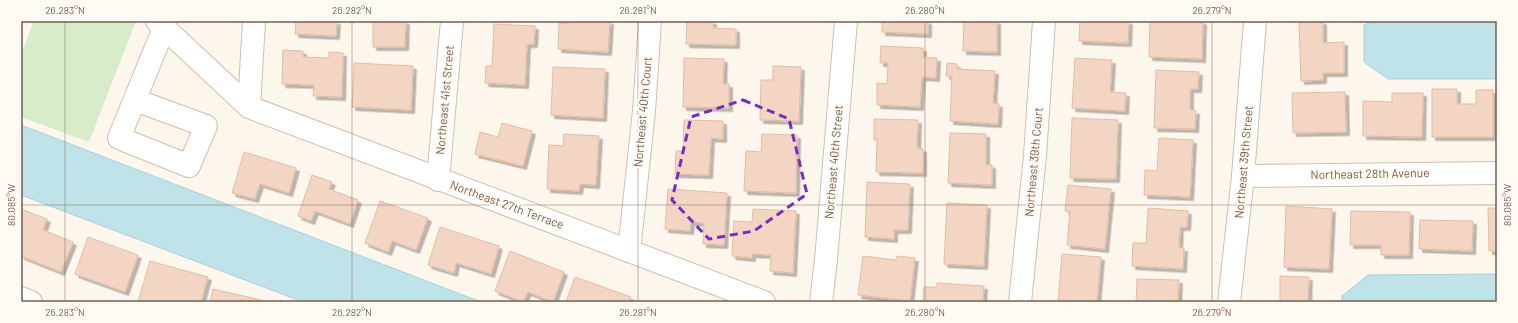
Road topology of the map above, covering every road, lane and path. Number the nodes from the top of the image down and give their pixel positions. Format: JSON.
{"nodes":[{"id":1,"x":254,"y":21,"type":"edge"},
{"id":2,"x":452,"y":21,"type":"edge"},
{"id":3,"x":650,"y":21,"type":"edge"},
{"id":4,"x":846,"y":21,"type":"edge"},
{"id":5,"x":1044,"y":21,"type":"edge"},
{"id":6,"x":1255,"y":21,"type":"edge"},
{"id":7,"x":160,"y":25,"type":"edge"},
{"id":8,"x":135,"y":100,"type":"dead end"},
{"id":9,"x":249,"y":107,"type":"junction"},
{"id":10,"x":1497,"y":173,"type":"edge"},
{"id":11,"x":1243,"y":176,"type":"junction"},
{"id":12,"x":438,"y":180,"type":"junction"},
{"id":13,"x":629,"y":251,"type":"junction"},
{"id":14,"x":21,"y":298,"type":"edge"},
{"id":15,"x":31,"y":302,"type":"edge"},
{"id":16,"x":764,"y":302,"type":"edge"},
{"id":17,"x":821,"y":302,"type":"edge"},
{"id":18,"x":1020,"y":302,"type":"edge"},
{"id":19,"x":1229,"y":302,"type":"edge"}],
"edges":[{"from":1,"to":9,"type":"street"},
{"from":2,"to":12,"type":"street","name":"Northeast 41st Street"},
{"from":3,"to":13,"type":"street","name":"Northeast 40th Court"},
{"from":4,"to":17,"type":"street","name":"Northeast 40th Street"},
{"from":5,"to":18,"type":"street","name":"Northeast 39th Court"},
{"from":6,"to":11,"type":"street","name":"Northeast 39th Street"},
{"from":7,"to":8,"type":"street"},
{"from":7,"to":9,"type":"street"},
{"from":9,"to":12,"type":"street","name":"Northeast 27th Terrace"},
{"from":10,"to":11,"type":"street","name":"Northeast 28th Avenue"},
{"from":11,"to":19,"type":"street","name":"Northeast 39th Street"},
{"from":12,"to":13,"type":"street","name":"Northeast 27th Terrace"},
{"from":13,"to":16,"type":"street","name":"Northeast 27th Terrace"},
{"from":14,"to":15,"type":"street"}]}
